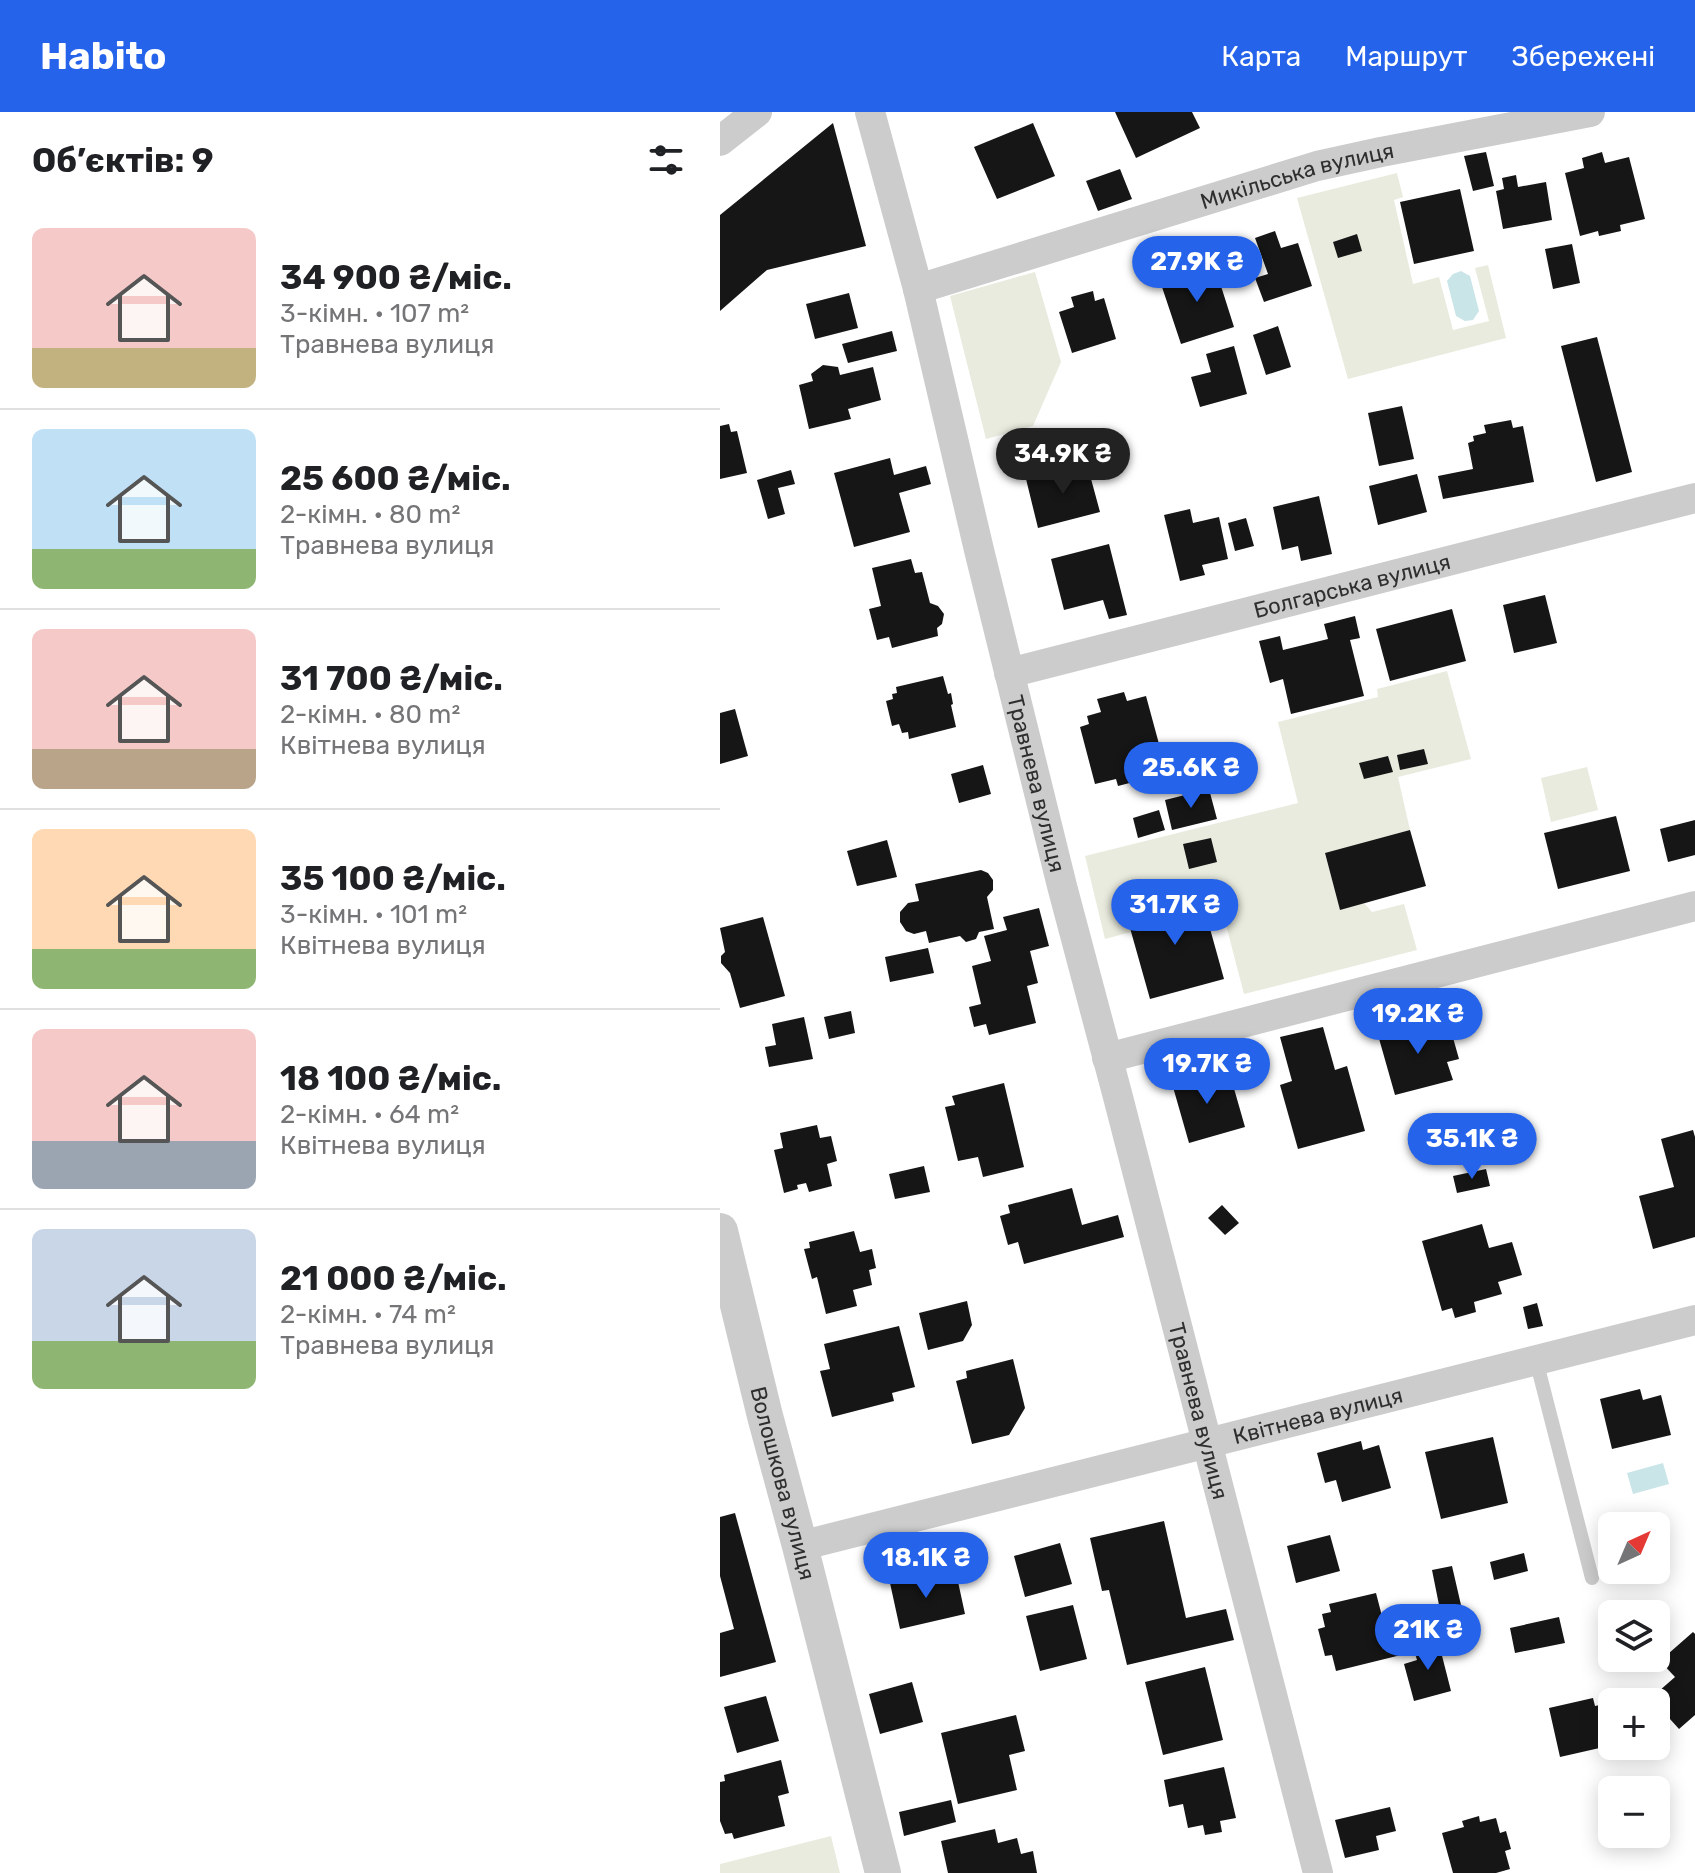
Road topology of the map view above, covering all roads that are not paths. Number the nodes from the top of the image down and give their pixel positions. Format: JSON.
{"nodes":[{"id":1,"x":757,"y":112,"type":"edge"},
{"id":2,"x":870,"y":112,"type":"edge"},
{"id":3,"x":1590,"y":112,"type":"edge"},
{"id":4,"x":720,"y":141,"type":"edge"},
{"id":5,"x":918,"y":289,"type":"junction"},
{"id":6,"x":1695,"y":498,"type":"edge"},
{"id":7,"x":1009,"y":673,"type":"junction"},
{"id":8,"x":1695,"y":906,"type":"edge"},
{"id":9,"x":1107,"y":1058,"type":"junction"},
{"id":10,"x":720,"y":1231,"type":"edge"},
{"id":11,"x":1695,"y":1320,"type":"edge"},
{"id":12,"x":1536,"y":1360,"type":"junction"},
{"id":13,"x":1208,"y":1444,"type":"junction"},
{"id":14,"x":800,"y":1546,"type":"junction"},
{"id":15,"x":1592,"y":1578,"type":"dead end"},
{"id":16,"x":883,"y":1873,"type":"edge"},
{"id":17,"x":1318,"y":1873,"type":"edge"}],
"edges":[{"from":1,"to":4,"type":"street"},
{"from":2,"to":5,"type":"street","name":"Травнева вулиця"},
{"from":3,"to":5,"type":"street","name":"Микільська вулиця"},
{"from":5,"to":7,"type":"street","name":"Травнева вулиця"},
{"from":6,"to":7,"type":"street","name":"Болгарська вулиця"},
{"from":7,"to":9,"type":"street","name":"Травнева вулиця"},
{"from":8,"to":9,"type":"street"},
{"from":9,"to":13,"type":"street","name":"Травнева вулиця"},
{"from":10,"to":14,"type":"street","name":"Волошкова вулиця"},
{"from":11,"to":12,"type":"street","name":"Квітнева вулиця"},
{"from":12,"to":13,"type":"street","name":"Квітнева вулиця"},
{"from":12,"to":15,"type":"lane"},
{"from":13,"to":14,"type":"street","name":"Квітнева вулиця"},
{"from":13,"to":17,"type":"street","name":"Травнева вулиця"},
{"from":14,"to":16,"type":"street","name":"Волошкова вулиця"}]}
